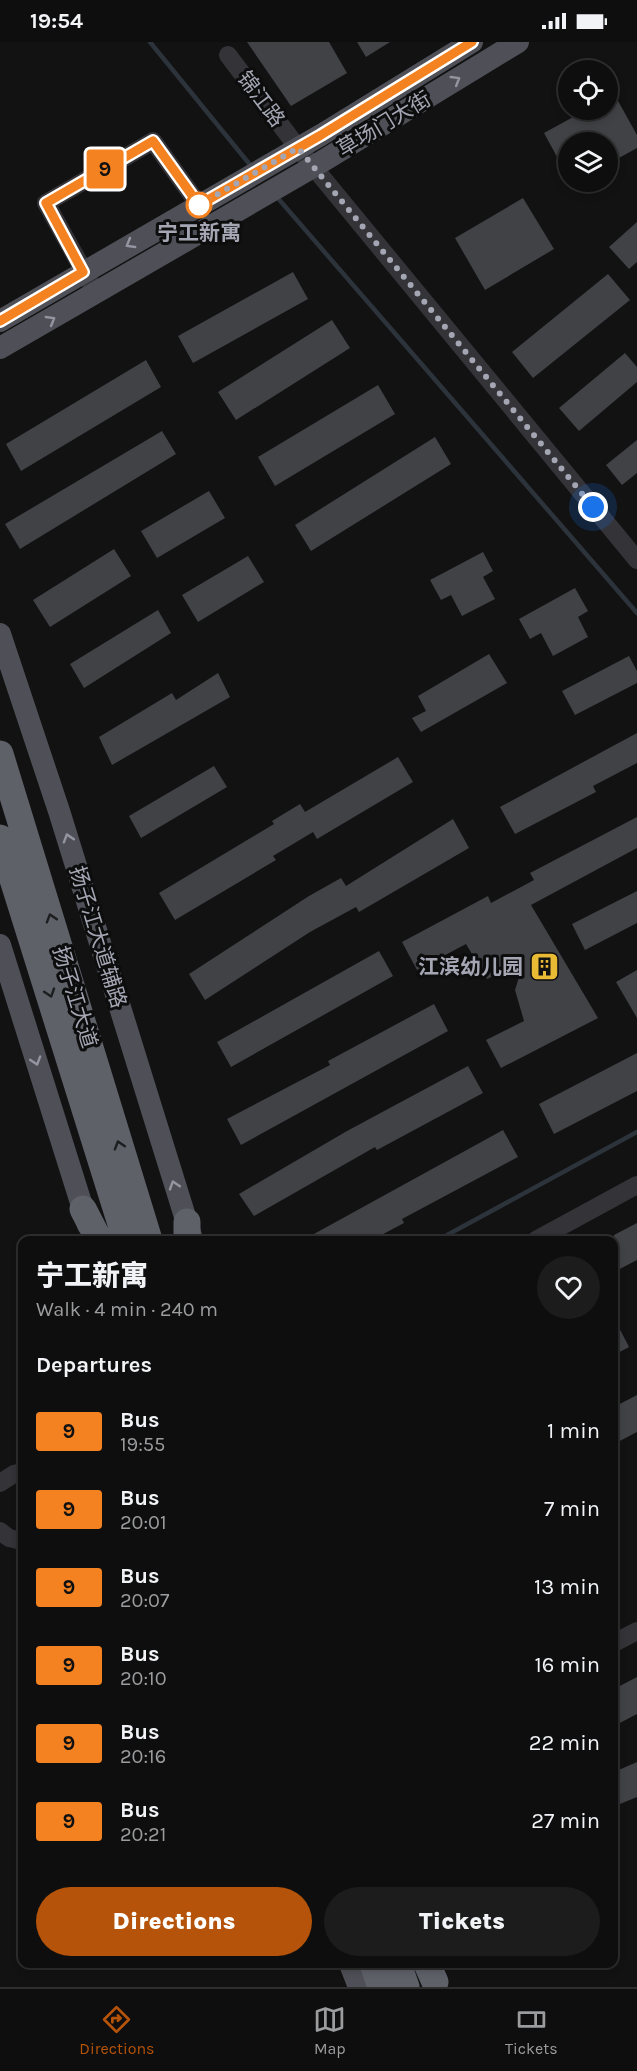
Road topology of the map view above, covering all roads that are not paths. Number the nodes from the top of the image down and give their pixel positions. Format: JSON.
{"nodes":[{"id":1,"x":472,"y":42,"type":"edge"},
{"id":2,"x":518,"y":42,"type":"edge"},
{"id":3,"x":228,"y":55,"type":"dead end"},
{"id":4,"x":298,"y":148,"type":"junction"},
{"id":5,"x":314,"y":166,"type":"junction"},
{"id":6,"x":199,"y":205,"type":"junction"},
{"id":7,"x":83,"y":272,"type":"junction"},
{"id":8,"x":97,"y":293,"type":"junction"},
{"id":9,"x":2,"y":319,"type":"edge"},
{"id":10,"x":27,"y":334,"type":"junction"},
{"id":11,"x":0,"y":348,"type":"edge"},
{"id":12,"x":0,"y":368,"type":"edge"},
{"id":13,"x":637,"y":560,"type":"edge"},
{"id":14,"x":0,"y":634,"type":"edge"},
{"id":15,"x":0,"y":754,"type":"edge"},
{"id":16,"x":0,"y":838,"type":"edge"},
{"id":17,"x":0,"y":945,"type":"edge"},
{"id":18,"x":637,"y":1185,"type":"edge"},
{"id":19,"x":83,"y":1209,"type":"junction"},
{"id":20,"x":189,"y":1234,"type":"edge"},
{"id":21,"x":92,"y":1236,"type":"edge"},
{"id":22,"x":97,"y":1236,"type":"edge"},
{"id":23,"x":125,"y":1236,"type":"edge"},
{"id":24,"x":148,"y":1236,"type":"edge"},
{"id":25,"x":543,"y":1236,"type":"edge"},
{"id":26,"x":18,"y":1473,"type":"edge"},
{"id":27,"x":0,"y":1483,"type":"edge"},
{"id":28,"x":0,"y":1531,"type":"edge"},
{"id":29,"x":18,"y":1540,"type":"edge"},
{"id":30,"x":637,"y":1631,"type":"edge"},
{"id":31,"x":618,"y":1641,"type":"edge"},
{"id":32,"x":352,"y":1968,"type":"edge"},
{"id":33,"x":374,"y":1968,"type":"edge"},
{"id":34,"x":399,"y":1968,"type":"edge"},
{"id":35,"x":359,"y":1987,"type":"edge"},
{"id":36,"x":381,"y":1987,"type":"edge"},
{"id":37,"x":406,"y":1987,"type":"edge"}],
"edges":[{"from":1,"to":4,"type":"main road","name":"草场门大街"},
{"from":5,"to":2,"type":"main road","name":"草场门大街","one_way":true},
{"from":3,"to":4,"type":"street","name":"锦江路"},
{"from":4,"to":5,"type":"street","name":"锦江路"},
{"from":4,"to":6,"type":"main road","name":"草场门大街"},
{"from":5,"to":8,"type":"main road","name":"草场门大街"},
{"from":5,"to":13,"type":"street","name":"锦江路"},
{"from":6,"to":7,"type":"main road","name":"草场门大街","one_way":true},
{"from":6,"to":7,"type":"street"},
{"from":7,"to":8,"type":"street"},
{"from":7,"to":9,"type":"main road","name":"草场门大街"},
{"from":10,"to":8,"type":"main road","name":"草场门大街","one_way":true},
{"from":10,"to":11,"type":"main road","name":"草场门大街"},
{"from":10,"to":12,"type":"main road"},
{"from":20,"to":14,"type":"main road","name":"扬子江大道辅路","one_way":true},
{"from":24,"to":15,"type":"highway","name":"扬子江大道","one_way":true},
{"from":16,"to":23,"type":"highway","name":"扬子江大道","one_way":true},
{"from":17,"to":19,"type":"main road","one_way":true},
{"from":18,"to":25,"type":"street"},
{"from":19,"to":21,"type":"main road"},
{"from":19,"to":22,"type":"highway"},
{"from":26,"to":27,"type":"street"},
{"from":28,"to":29,"type":"street"},
{"from":30,"to":31,"type":"street"},
{"from":32,"to":35,"type":"main road"},
{"from":33,"to":36,"type":"highway"},
{"from":34,"to":37,"type":"highway"}]}
